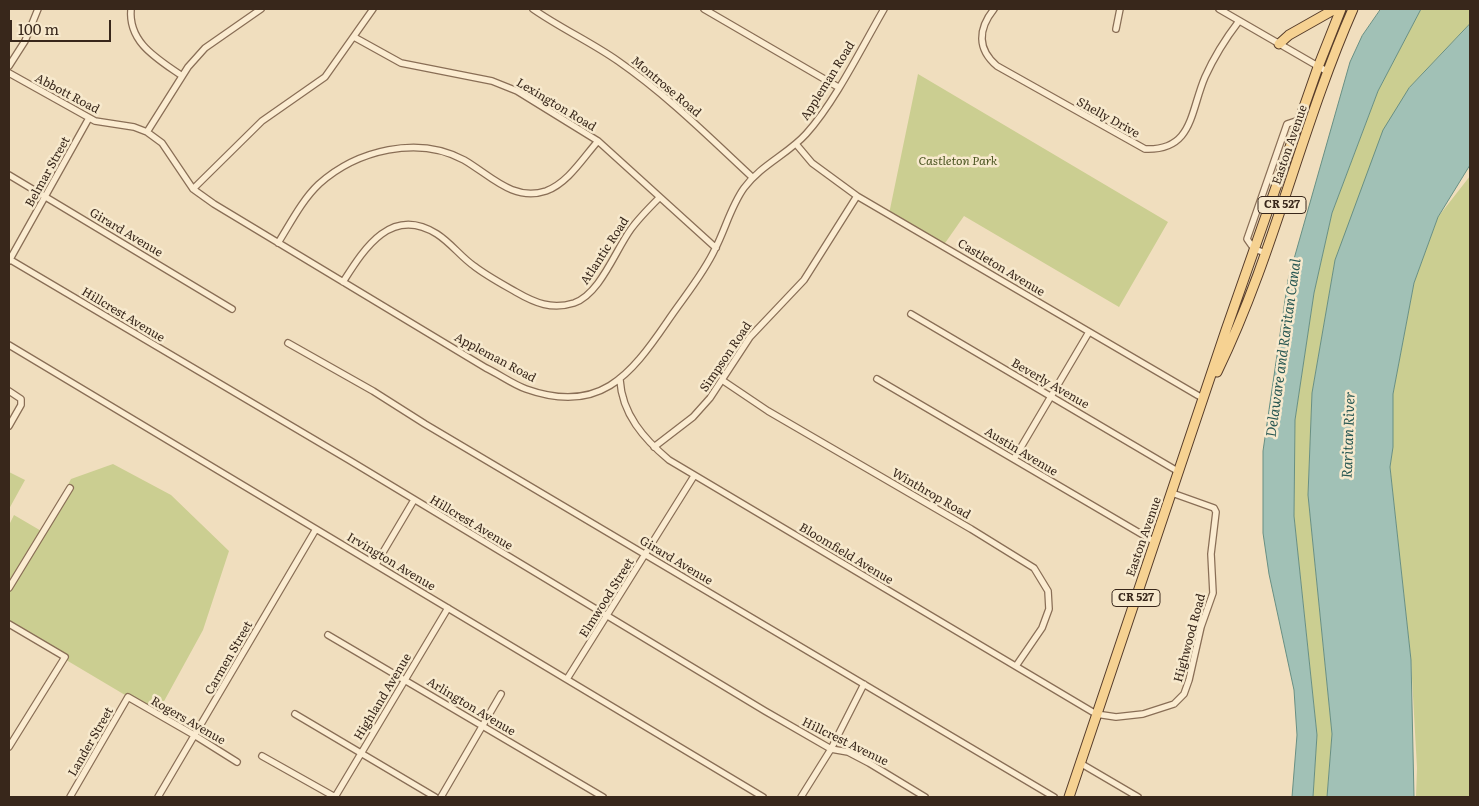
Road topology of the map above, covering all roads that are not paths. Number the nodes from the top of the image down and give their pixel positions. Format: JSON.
{"nodes":[{"id":1,"x":38,"y":9,"type":"edge"},
{"id":2,"x":131,"y":9,"type":"edge"},
{"id":3,"x":261,"y":9,"type":"edge"},
{"id":4,"x":373,"y":9,"type":"edge"},
{"id":5,"x":535,"y":9,"type":"edge"},
{"id":6,"x":704,"y":9,"type":"edge"},
{"id":7,"x":884,"y":9,"type":"edge"},
{"id":8,"x":994,"y":9,"type":"edge"},
{"id":9,"x":1120,"y":9,"type":"edge"},
{"id":10,"x":1219,"y":9,"type":"edge"},
{"id":11,"x":1335,"y":9,"type":"edge"},
{"id":12,"x":1341,"y":9,"type":"edge"},
{"id":13,"x":1353,"y":9,"type":"edge"},
{"id":14,"x":1239,"y":21,"type":"junction"},
{"id":15,"x":1116,"y":29,"type":"dead end"},
{"id":16,"x":354,"y":37,"type":"junction"},
{"id":17,"x":1279,"y":44,"type":"junction"},
{"id":18,"x":9,"y":66,"type":"edge"},
{"id":19,"x":1318,"y":67,"type":"junction"},
{"id":20,"x":1328,"y":72,"type":"junction"},
{"id":21,"x":9,"y":73,"type":"edge"},
{"id":22,"x":182,"y":76,"type":"junction"},
{"id":23,"x":838,"y":87,"type":"junction"},
{"id":24,"x":89,"y":118,"type":"junction"},
{"id":25,"x":1299,"y":120,"type":"junction"},
{"id":26,"x":147,"y":132,"type":"junction"},
{"id":27,"x":598,"y":142,"type":"junction"},
{"id":28,"x":796,"y":144,"type":"junction"},
{"id":29,"x":9,"y":175,"type":"edge"},
{"id":30,"x":752,"y":177,"type":"junction"},
{"id":31,"x":1278,"y":182,"type":"junction"},
{"id":32,"x":193,"y":188,"type":"junction"},
{"id":33,"x":1288,"y":190,"type":"junction"},
{"id":34,"x":45,"y":196,"type":"junction"},
{"id":35,"x":857,"y":196,"type":"junction"},
{"id":36,"x":659,"y":198,"type":"junction"},
{"id":37,"x":278,"y":243,"type":"junction"},
{"id":38,"x":716,"y":248,"type":"junction"},
{"id":39,"x":1254,"y":249,"type":"junction"},
{"id":40,"x":1266,"y":253,"type":"junction"},
{"id":41,"x":9,"y":260,"type":"edge"},
{"id":42,"x":343,"y":282,"type":"junction"},
{"id":43,"x":232,"y":309,"type":"dead end"},
{"id":44,"x":910,"y":314,"type":"dead end"},
{"id":45,"x":1089,"y":332,"type":"junction"},
{"id":46,"x":288,"y":343,"type":"dead end"},
{"id":47,"x":9,"y":345,"type":"edge"},
{"id":48,"x":620,"y":380,"type":"junction"},
{"id":49,"x":722,"y":380,"type":"junction"},
{"id":50,"x":877,"y":380,"type":"dead end"},
{"id":51,"x":9,"y":391,"type":"edge"},
{"id":52,"x":1050,"y":397,"type":"junction"},
{"id":53,"x":1204,"y":399,"type":"junction"},
{"id":54,"x":9,"y":426,"type":"edge"},
{"id":55,"x":654,"y":447,"type":"junction"},
{"id":56,"x":1014,"y":459,"type":"junction"},
{"id":57,"x":1179,"y":472,"type":"junction"},
{"id":58,"x":694,"y":476,"type":"junction"},
{"id":59,"x":70,"y":488,"type":"dead end"},
{"id":60,"x":1172,"y":493,"type":"junction"},
{"id":61,"x":414,"y":500,"type":"junction"},
{"id":62,"x":316,"y":529,"type":"junction"},
{"id":63,"x":1155,"y":542,"type":"junction"},
{"id":64,"x":645,"y":555,"type":"junction"},
{"id":65,"x":376,"y":564,"type":"junction"},
{"id":66,"x":9,"y":588,"type":"edge"},
{"id":67,"x":448,"y":608,"type":"junction"},
{"id":68,"x":608,"y":617,"type":"junction"},
{"id":69,"x":9,"y":624,"type":"edge"},
{"id":70,"x":328,"y":635,"type":"dead end"},
{"id":71,"x":1016,"y":666,"type":"junction"},
{"id":72,"x":405,"y":679,"type":"junction"},
{"id":73,"x":567,"y":679,"type":"junction"},
{"id":74,"x":864,"y":684,"type":"junction"},
{"id":75,"x":501,"y":694,"type":"dead end"},
{"id":76,"x":128,"y":697,"type":"joint"},
{"id":77,"x":295,"y":714,"type":"dead end"},
{"id":78,"x":1096,"y":714,"type":"junction"},
{"id":79,"x":483,"y":726,"type":"junction"},
{"id":80,"x":194,"y":734,"type":"junction"},
{"id":81,"x":9,"y":747,"type":"edge"},
{"id":82,"x":831,"y":749,"type":"junction"},
{"id":83,"x":360,"y":754,"type":"junction"},
{"id":84,"x":262,"y":756,"type":"dead end"},
{"id":85,"x":237,"y":762,"type":"dead end"},
{"id":86,"x":1080,"y":763,"type":"junction"},
{"id":87,"x":70,"y":797,"type":"edge"},
{"id":88,"x":158,"y":797,"type":"edge"},
{"id":89,"x":335,"y":797,"type":"edge"},
{"id":90,"x":435,"y":797,"type":"edge"},
{"id":91,"x":441,"y":797,"type":"edge"},
{"id":92,"x":603,"y":797,"type":"edge"},
{"id":93,"x":763,"y":797,"type":"edge"},
{"id":94,"x":801,"y":797,"type":"edge"},
{"id":95,"x":925,"y":797,"type":"edge"},
{"id":96,"x":1054,"y":797,"type":"edge"},
{"id":97,"x":1069,"y":797,"type":"edge"},
{"id":98,"x":1138,"y":797,"type":"edge"}],
"edges":[{"from":1,"to":18,"type":"street"},
{"from":2,"to":22,"type":"street"},
{"from":3,"to":22,"type":"street"},
{"from":4,"to":16,"type":"street"},
{"from":5,"to":30,"type":"street","name":"Montrose Road"},
{"from":6,"to":23,"type":"street"},
{"from":7,"to":23,"type":"street","name":"Appleman Road"},
{"from":8,"to":14,"type":"street","name":"Shelly Drive"},
{"from":9,"to":15,"type":"street"},
{"from":10,"to":14,"type":"street"},
{"from":11,"to":17,"type":"main road"},
{"from":12,"to":19,"type":"main road","name":"Easton Avenue","number":"CR 527"},
{"from":13,"to":20,"type":"main road","name":"Easton Avenue","number":"CR 527"},
{"from":14,"to":17,"type":"street"},
{"from":16,"to":27,"type":"street","name":"Lexington Road"},
{"from":16,"to":32,"type":"street"},
{"from":17,"to":19,"type":"street"},
{"from":19,"to":20,"type":"street"},
{"from":19,"to":25,"type":"main road","name":"Easton Avenue","number":"CR 527"},
{"from":20,"to":33,"type":"main road","name":"Easton Avenue","number":"CR 527"},
{"from":21,"to":24,"type":"street","name":"Abbott Road"},
{"from":22,"to":26,"type":"street"},
{"from":23,"to":28,"type":"street","name":"Appleman Road"},
{"from":24,"to":26,"type":"street","name":"Abbott Road"},
{"from":24,"to":34,"type":"street","name":"Belmar Street"},
{"from":25,"to":31,"type":"main road","name":"Easton Avenue","number":"CR 527"},
{"from":25,"to":39,"type":"street"},
{"from":26,"to":32,"type":"street","name":"Appleman Road"},
{"from":27,"to":36,"type":"street","name":"Lexington Road"},
{"from":27,"to":37,"type":"street"},
{"from":28,"to":30,"type":"street","name":"Appleman Road"},
{"from":28,"to":35,"type":"street","name":"Castleton Avenue"},
{"from":29,"to":34,"type":"street","name":"Girard Avenue"},
{"from":30,"to":38,"type":"street","name":"Appleman Road"},
{"from":31,"to":33,"type":"street"},
{"from":31,"to":39,"type":"main road","name":"Easton Avenue","number":"CR 527"},
{"from":32,"to":37,"type":"street","name":"Appleman Road"},
{"from":33,"to":40,"type":"main road","name":"Easton Avenue","number":"CR 527"},
{"from":34,"to":41,"type":"street","name":"Belmar Street"},
{"from":34,"to":43,"type":"street","name":"Girard Avenue"},
{"from":35,"to":45,"type":"street","name":"Castleton Avenue"},
{"from":35,"to":49,"type":"street","name":"Simpson Road"},
{"from":36,"to":38,"type":"street","name":"Lexington Road"},
{"from":36,"to":42,"type":"street","name":"Atlantic Road"},
{"from":37,"to":42,"type":"street","name":"Appleman Road"},
{"from":38,"to":48,"type":"street","name":"Appleman Road"},
{"from":39,"to":40,"type":"street"},
{"from":39,"to":53,"type":"main road","name":"Easton Avenue","number":"CR 527"},
{"from":40,"to":53,"type":"main road","name":"Easton Avenue","number":"CR 527"},
{"from":41,"to":61,"type":"street","name":"Hillcrest Avenue"},
{"from":42,"to":48,"type":"street","name":"Appleman Road"},
{"from":44,"to":52,"type":"street","name":"Beverly Avenue"},
{"from":45,"to":52,"type":"street"},
{"from":45,"to":53,"type":"street","name":"Castleton Avenue"},
{"from":46,"to":64,"type":"street","name":"Girard Avenue"},
{"from":47,"to":62,"type":"street","name":"Irvington Avenue"},
{"from":48,"to":55,"type":"street","name":"Bloomfield Avenue"},
{"from":49,"to":55,"type":"street","name":"Simpson Road"},
{"from":49,"to":71,"type":"street","name":"Winthrop Road"},
{"from":50,"to":56,"type":"street","name":"Austin Avenue"},
{"from":51,"to":54,"type":"street"},
{"from":52,"to":56,"type":"street"},
{"from":52,"to":57,"type":"street","name":"Beverly Avenue"},
{"from":53,"to":57,"type":"main road","name":"Easton Avenue","number":"CR 527"},
{"from":55,"to":58,"type":"street","name":"Bloomfield Avenue"},
{"from":56,"to":63,"type":"street","name":"Austin Avenue"},
{"from":57,"to":60,"type":"main road","name":"Easton Avenue","number":"CR 527"},
{"from":58,"to":64,"type":"street","name":"Elmwood Street"},
{"from":58,"to":71,"type":"street","name":"Bloomfield Avenue"},
{"from":59,"to":66,"type":"street"},
{"from":60,"to":63,"type":"main road","name":"Easton Avenue","number":"CR 527"},
{"from":60,"to":78,"type":"street","name":"Highwood Road"},
{"from":61,"to":65,"type":"street"},
{"from":61,"to":68,"type":"street","name":"Hillcrest Avenue"},
{"from":62,"to":65,"type":"street","name":"Irvington Avenue"},
{"from":62,"to":80,"type":"street","name":"Carmen Street"},
{"from":63,"to":78,"type":"main road","name":"Easton Avenue","number":"CR 527"},
{"from":64,"to":68,"type":"street","name":"Elmwood Street"},
{"from":64,"to":74,"type":"street","name":"Girard Avenue"},
{"from":65,"to":67,"type":"street","name":"Irvington Avenue"},
{"from":67,"to":72,"type":"street","name":"Highland Avenue"},
{"from":67,"to":73,"type":"street","name":"Irvington Avenue"},
{"from":68,"to":73,"type":"street","name":"Elmwood Street"},
{"from":68,"to":82,"type":"street","name":"Hillcrest Avenue"},
{"from":69,"to":81,"type":"street"},
{"from":70,"to":72,"type":"street","name":"Arlington Avenue"},
{"from":71,"to":78,"type":"street","name":"Bloomfield Avenue"},
{"from":72,"to":79,"type":"street","name":"Arlington Avenue"},
{"from":72,"to":83,"type":"street","name":"Highland Avenue"},
{"from":73,"to":93,"type":"street","name":"Irvington Avenue"},
{"from":74,"to":82,"type":"street"},
{"from":74,"to":96,"type":"street","name":"Girard Avenue"},
{"from":75,"to":79,"type":"street"},
{"from":76,"to":80,"type":"street","name":"Rogers Avenue"},
{"from":76,"to":87,"type":"street","name":"Lander Street"},
{"from":77,"to":83,"type":"street"},
{"from":78,"to":86,"type":"main road","name":"Easton Avenue","number":"CR 527"},
{"from":79,"to":91,"type":"street"},
{"from":79,"to":92,"type":"street","name":"Arlington Avenue"},
{"from":80,"to":85,"type":"street","name":"Rogers Avenue"},
{"from":80,"to":88,"type":"street","name":"Carmen Street"},
{"from":82,"to":94,"type":"street"},
{"from":82,"to":95,"type":"street","name":"Hillcrest Avenue"},
{"from":83,"to":89,"type":"street","name":"Highland Avenue"},
{"from":83,"to":90,"type":"street"},
{"from":84,"to":89,"type":"street"},
{"from":86,"to":97,"type":"main road","name":"Easton Avenue","number":"CR 527"},
{"from":86,"to":98,"type":"street"}]}
